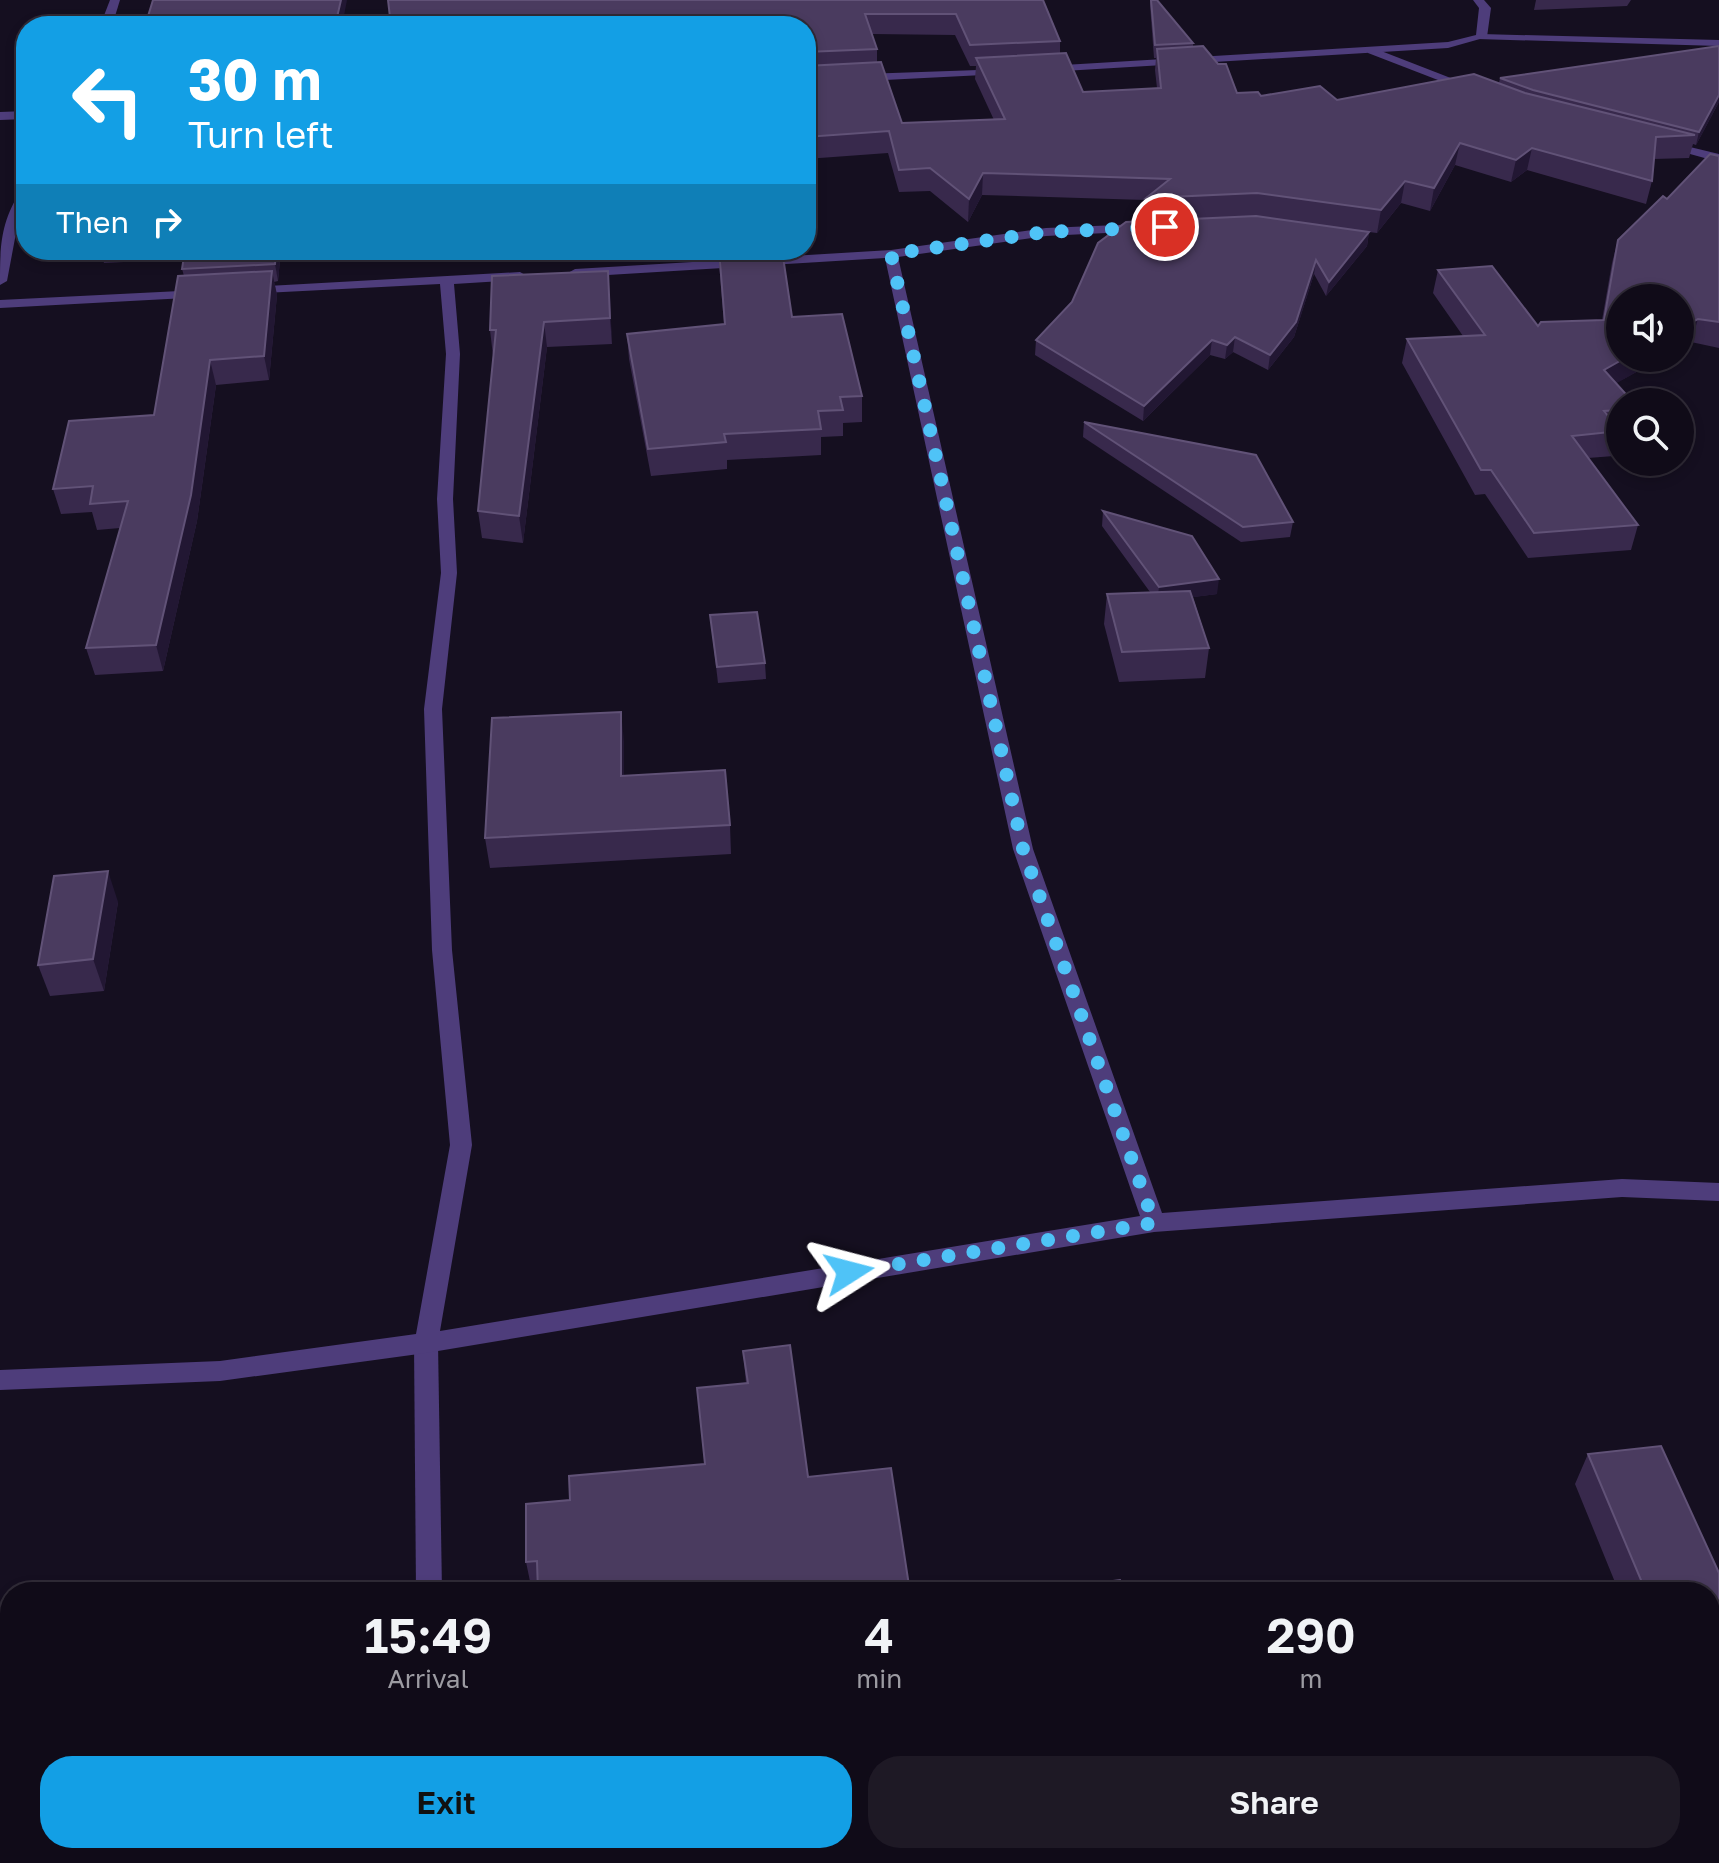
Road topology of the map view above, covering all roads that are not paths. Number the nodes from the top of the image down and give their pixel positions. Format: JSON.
{"nodes":[{"id":1,"x":1478,"y":0,"type":"edge"},
{"id":2,"x":1481,"y":37,"type":"junction"},
{"id":3,"x":1719,"y":43,"type":"edge"},
{"id":4,"x":1372,"y":51,"type":"junction"},
{"id":5,"x":1037,"y":69,"type":"edge"},
{"id":6,"x":1022,"y":70,"type":"edge"},
{"id":7,"x":816,"y":80,"type":"edge"},
{"id":8,"x":1482,"y":93,"type":"edge"},
{"id":9,"x":1653,"y":140,"type":"edge"},
{"id":10,"x":1719,"y":158,"type":"edge"},
{"id":11,"x":16,"y":210,"type":"edge"},
{"id":12,"x":1150,"y":227,"type":"edge"},
{"id":13,"x":891,"y":254,"type":"junction"},
{"id":14,"x":816,"y":259,"type":"edge"},
{"id":15,"x":791,"y":260,"type":"edge"},
{"id":16,"x":558,"y":274,"type":"edge"},
{"id":17,"x":542,"y":275,"type":"edge"},
{"id":18,"x":0,"y":281,"type":"edge"},
{"id":19,"x":447,"y":281,"type":"junction"},
{"id":20,"x":223,"y":292,"type":"edge"},
{"id":21,"x":239,"y":292,"type":"edge"},
{"id":22,"x":0,"y":304,"type":"edge"},
{"id":23,"x":1719,"y":1192,"type":"edge"},
{"id":24,"x":1154,"y":1223,"type":"junction"},
{"id":25,"x":426,"y":1343,"type":"junction"},
{"id":26,"x":0,"y":1380,"type":"edge"},
{"id":27,"x":429,"y":1582,"type":"edge"}],
"edges":[{"from":1,"to":2,"type":"street"},
{"from":2,"to":3,"type":"street"},
{"from":2,"to":4,"type":"street"},
{"from":4,"to":5,"type":"street"},
{"from":4,"to":8,"type":"street"},
{"from":6,"to":7,"type":"street"},
{"from":9,"to":10,"type":"street"},
{"from":11,"to":18,"type":"street"},
{"from":12,"to":13,"type":"street"},
{"from":13,"to":14,"type":"street"},
{"from":13,"to":24,"type":"street"},
{"from":15,"to":16,"type":"street"},
{"from":17,"to":19,"type":"street"},
{"from":19,"to":21,"type":"street"},
{"from":19,"to":25,"type":"street"},
{"from":20,"to":22,"type":"street"},
{"from":23,"to":24,"type":"street"},
{"from":24,"to":25,"type":"street"},
{"from":25,"to":26,"type":"street"},
{"from":25,"to":27,"type":"street"}]}
